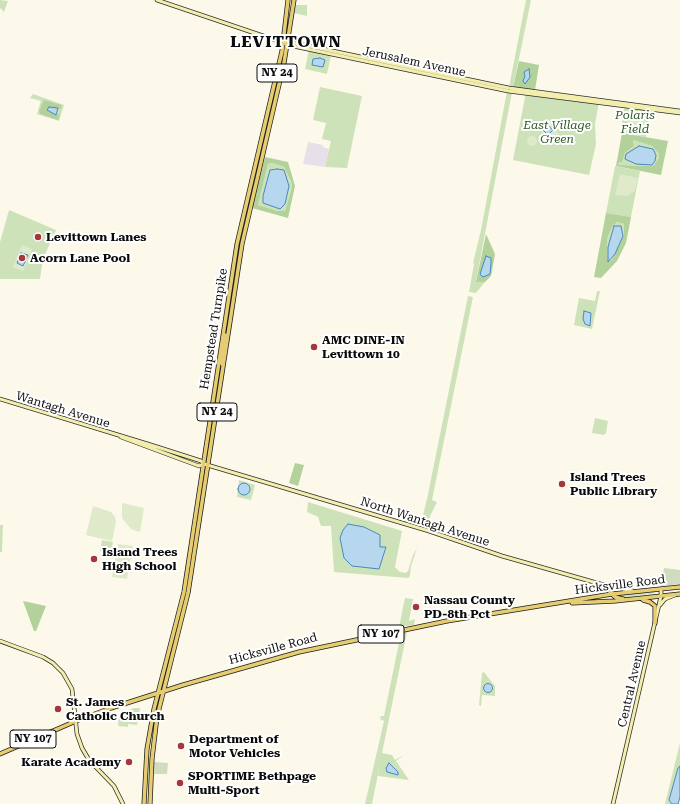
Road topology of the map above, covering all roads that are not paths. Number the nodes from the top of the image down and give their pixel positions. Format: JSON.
{"nodes":[{"id":1,"x":157,"y":0,"type":"edge"},
{"id":2,"x":288,"y":0,"type":"edge"},
{"id":3,"x":294,"y":0,"type":"edge"},
{"id":4,"x":283,"y":42,"type":"junction"},
{"id":5,"x":289,"y":43,"type":"junction"},
{"id":6,"x":680,"y":112,"type":"edge"},
{"id":7,"x":224,"y":328,"type":"junction"},
{"id":8,"x":219,"y":366,"type":"junction"},
{"id":9,"x":224,"y":367,"type":"junction"},
{"id":10,"x":0,"y":399,"type":"edge"},
{"id":11,"x":204,"y":464,"type":"junction"},
{"id":12,"x":209,"y":466,"type":"junction"},
{"id":13,"x":605,"y":586,"type":"junction"},
{"id":14,"x":680,"y":587,"type":"edge"},
{"id":15,"x":661,"y":589,"type":"junction"},
{"id":16,"x":637,"y":591,"type":"junction"},
{"id":17,"x":612,"y":594,"type":"junction"},
{"id":18,"x":679,"y":594,"type":"edge"},
{"id":19,"x":602,"y":595,"type":"junction"},
{"id":20,"x":661,"y":596,"type":"junction"},
{"id":21,"x":634,"y":599,"type":"junction"},
{"id":22,"x":626,"y":600,"type":"junction"},
{"id":23,"x":563,"y":603,"type":"junction"},
{"id":24,"x":659,"y":606,"type":"junction"},
{"id":25,"x":655,"y":623,"type":"junction"},
{"id":26,"x":0,"y":641,"type":"edge"},
{"id":27,"x":166,"y":679,"type":"junction"},
{"id":28,"x":175,"y":687,"type":"junction"},
{"id":29,"x":163,"y":692,"type":"junction"},
{"id":30,"x":157,"y":693,"type":"junction"},
{"id":31,"x":146,"y":696,"type":"junction"},
{"id":32,"x":154,"y":709,"type":"junction"},
{"id":33,"x":76,"y":721,"type":"junction"},
{"id":34,"x":0,"y":754,"type":"edge"},
{"id":35,"x":123,"y":804,"type":"edge"},
{"id":36,"x":144,"y":804,"type":"edge"},
{"id":37,"x":150,"y":804,"type":"edge"},
{"id":38,"x":614,"y":804,"type":"edge"}],
"edges":[{"from":1,"to":4,"type":"main road"},
{"from":2,"to":4,"type":"main road","name":"Hempstead Turnpike","number":"NY 24"},
{"from":3,"to":5,"type":"main road","name":"Hempstead Turnpike","number":"NY 24"},
{"from":4,"to":5,"type":"main road","name":"Jerusalem Avenue"},
{"from":4,"to":7,"type":"main road","name":"Hempstead Turnpike","number":"NY 24"},
{"from":5,"to":6,"type":"main road","name":"Jerusalem Avenue"},
{"from":5,"to":9,"type":"main road","name":"Hempstead Turnpike","number":"NY 24"},
{"from":7,"to":8,"type":"main road","name":"Hempstead Turnpike","number":"NY 24"},
{"from":7,"to":9,"type":"main road"},
{"from":8,"to":9,"type":"main road"},
{"from":8,"to":11,"type":"main road","name":"Hempstead Turnpike","number":"NY 24"},
{"from":9,"to":12,"type":"main road","name":"Hempstead Turnpike","number":"NY 24"},
{"from":10,"to":11,"type":"main road","name":"Wantagh Avenue"},
{"from":11,"to":12,"type":"main road","name":"Wantagh Avenue"},
{"from":11,"to":30,"type":"main road","name":"Hempstead Turnpike","number":"NY 24"},
{"from":12,"to":13,"type":"main road","name":"North Wantagh Avenue"},
{"from":12,"to":27,"type":"main road","name":"Hempstead Turnpike","number":"NY 24"},
{"from":13,"to":16,"type":"main road","name":"North Wantagh Avenue"},
{"from":13,"to":17,"type":"main road"},
{"from":13,"to":19,"type":"main road"},
{"from":14,"to":15,"type":"main road","name":"Hicksville Road","number":"NY 107"},
{"from":15,"to":16,"type":"main road","name":"Hicksville Road","number":"NY 107"},
{"from":15,"to":20,"type":"main road","name":"Central Avenue"},
{"from":16,"to":17,"type":"main road","name":"Hicksville Road","number":"NY 107"},
{"from":17,"to":19,"type":"main road","name":"Hicksville Road","number":"NY 107"},
{"from":17,"to":22,"type":"main road"},
{"from":18,"to":20,"type":"main road","name":"Hicksville Road"},
{"from":18,"to":24,"type":"main road"},
{"from":19,"to":23,"type":"main road","name":"Hicksville Road","number":"NY 107"},
{"from":20,"to":21,"type":"main road","name":"Hicksville Road"},
{"from":20,"to":24,"type":"main road","name":"Central Avenue"},
{"from":21,"to":22,"type":"main road","name":"Hicksville Road"},
{"from":21,"to":25,"type":"main road"},
{"from":22,"to":23,"type":"main road","name":"Hicksville Road","number":"NY 107"},
{"from":23,"to":28,"type":"main road","name":"Hicksville Road","number":"NY 107"},
{"from":24,"to":25,"type":"main road","name":"Central Avenue"},
{"from":25,"to":38,"type":"main road","name":"Central Avenue"},
{"from":26,"to":33,"type":"main road"},
{"from":27,"to":28,"type":"main road"},
{"from":27,"to":29,"type":"main road","name":"Hempstead Turnpike","number":"NY 24"},
{"from":28,"to":29,"type":"main road","name":"Hicksville Road","number":"NY 107"},
{"from":29,"to":30,"type":"main road","name":"Hicksville Road","number":"NY 107"},
{"from":29,"to":37,"type":"main road","name":"Hempstead Turnpike","number":"NY 24"},
{"from":30,"to":31,"type":"main road","name":"Hicksville Road","number":"NY 107"},
{"from":30,"to":32,"type":"main road","name":"Hempstead Turnpike","number":"NY 24"},
{"from":31,"to":32,"type":"main road"},
{"from":31,"to":33,"type":"main road","name":"Hicksville Road","number":"NY 107"},
{"from":32,"to":36,"type":"main road","name":"Hempstead Turnpike","number":"NY 24"},
{"from":33,"to":34,"type":"main road","name":"Hicksville Road","number":"NY 107"},
{"from":33,"to":35,"type":"main road"}]}
